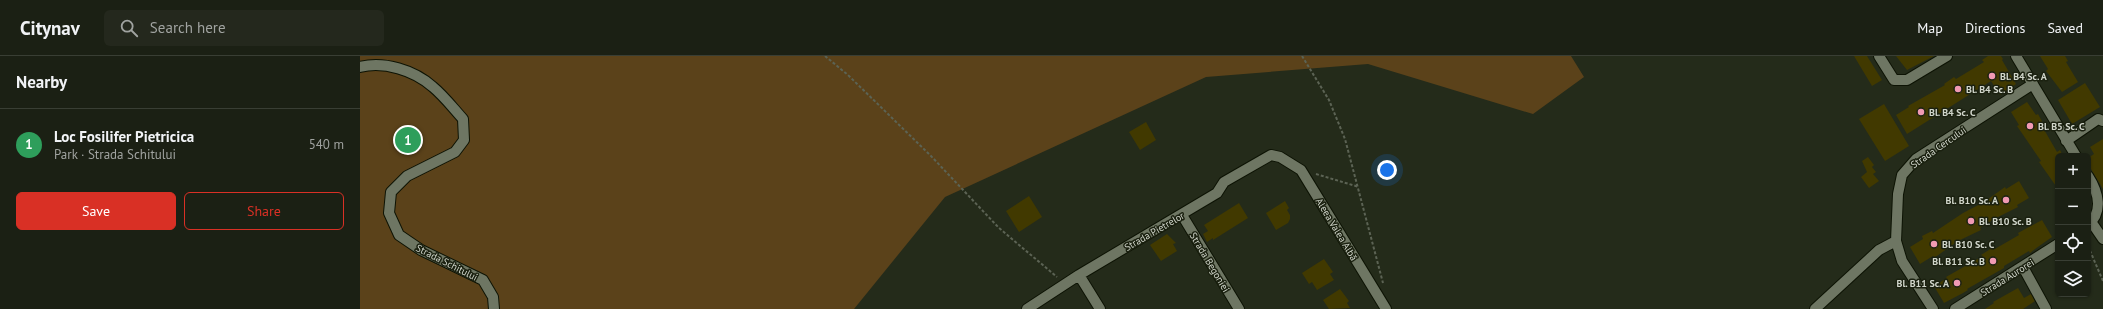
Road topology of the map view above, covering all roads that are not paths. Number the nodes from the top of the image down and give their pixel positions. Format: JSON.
{"nodes":[{"id":1,"x":1879,"y":56,"type":"edge"},
{"id":2,"x":1947,"y":56,"type":"edge"},
{"id":3,"x":2016,"y":56,"type":"edge"},
{"id":4,"x":360,"y":67,"type":"edge"},
{"id":5,"x":2033,"y":84,"type":"junction"},
{"id":6,"x":2103,"y":120,"type":"edge"},
{"id":7,"x":2066,"y":141,"type":"junction"},
{"id":8,"x":2074,"y":153,"type":"edge"},
{"id":9,"x":1280,"y":157,"type":"joint"},
{"id":10,"x":2091,"y":181,"type":"edge"},
{"id":11,"x":1182,"y":215,"type":"junction"},
{"id":12,"x":2091,"y":223,"type":"edge"},
{"id":13,"x":2091,"y":225,"type":"edge"},
{"id":14,"x":2103,"y":239,"type":"edge"},
{"id":15,"x":1896,"y":242,"type":"junction"},
{"id":16,"x":2055,"y":246,"type":"edge"},
{"id":17,"x":2023,"y":267,"type":"junction"},
{"id":18,"x":1079,"y":275,"type":"junction"},
{"id":19,"x":494,"y":309,"type":"edge"},
{"id":20,"x":1027,"y":309,"type":"edge"},
{"id":21,"x":1100,"y":309,"type":"edge"},
{"id":22,"x":1238,"y":309,"type":"edge"},
{"id":23,"x":1386,"y":309,"type":"edge"},
{"id":24,"x":1815,"y":309,"type":"edge"},
{"id":25,"x":1933,"y":309,"type":"edge"},
{"id":26,"x":1955,"y":309,"type":"edge"},
{"id":27,"x":2046,"y":309,"type":"edge"}],
"edges":[{"from":1,"to":2,"type":"street"},
{"from":3,"to":5,"type":"street"},
{"from":4,"to":19,"type":"street","name":"Strada Schitului"},
{"from":5,"to":7,"type":"street"},
{"from":5,"to":15,"type":"street","name":"Strada Cercului"},
{"from":6,"to":7,"type":"street"},
{"from":7,"to":8,"type":"street"},
{"from":9,"to":11,"type":"street","name":"Strada Pietrelor"},
{"from":9,"to":23,"type":"street","name":"Aleea Valea Albă"},
{"from":10,"to":12,"type":"street"},
{"from":11,"to":18,"type":"street","name":"Strada Pietrelor"},
{"from":11,"to":22,"type":"street","name":"Strada Begoniei"},
{"from":13,"to":14,"type":"street"},
{"from":15,"to":24,"type":"street"},
{"from":15,"to":25,"type":"street","name":"Strada Cercului"},
{"from":16,"to":17,"type":"street","name":"Strada Aurorei"},
{"from":17,"to":26,"type":"street","name":"Strada Aurorei"},
{"from":17,"to":27,"type":"street"},
{"from":18,"to":20,"type":"street","name":"Strada Pietrelor"},
{"from":18,"to":21,"type":"street"}]}
